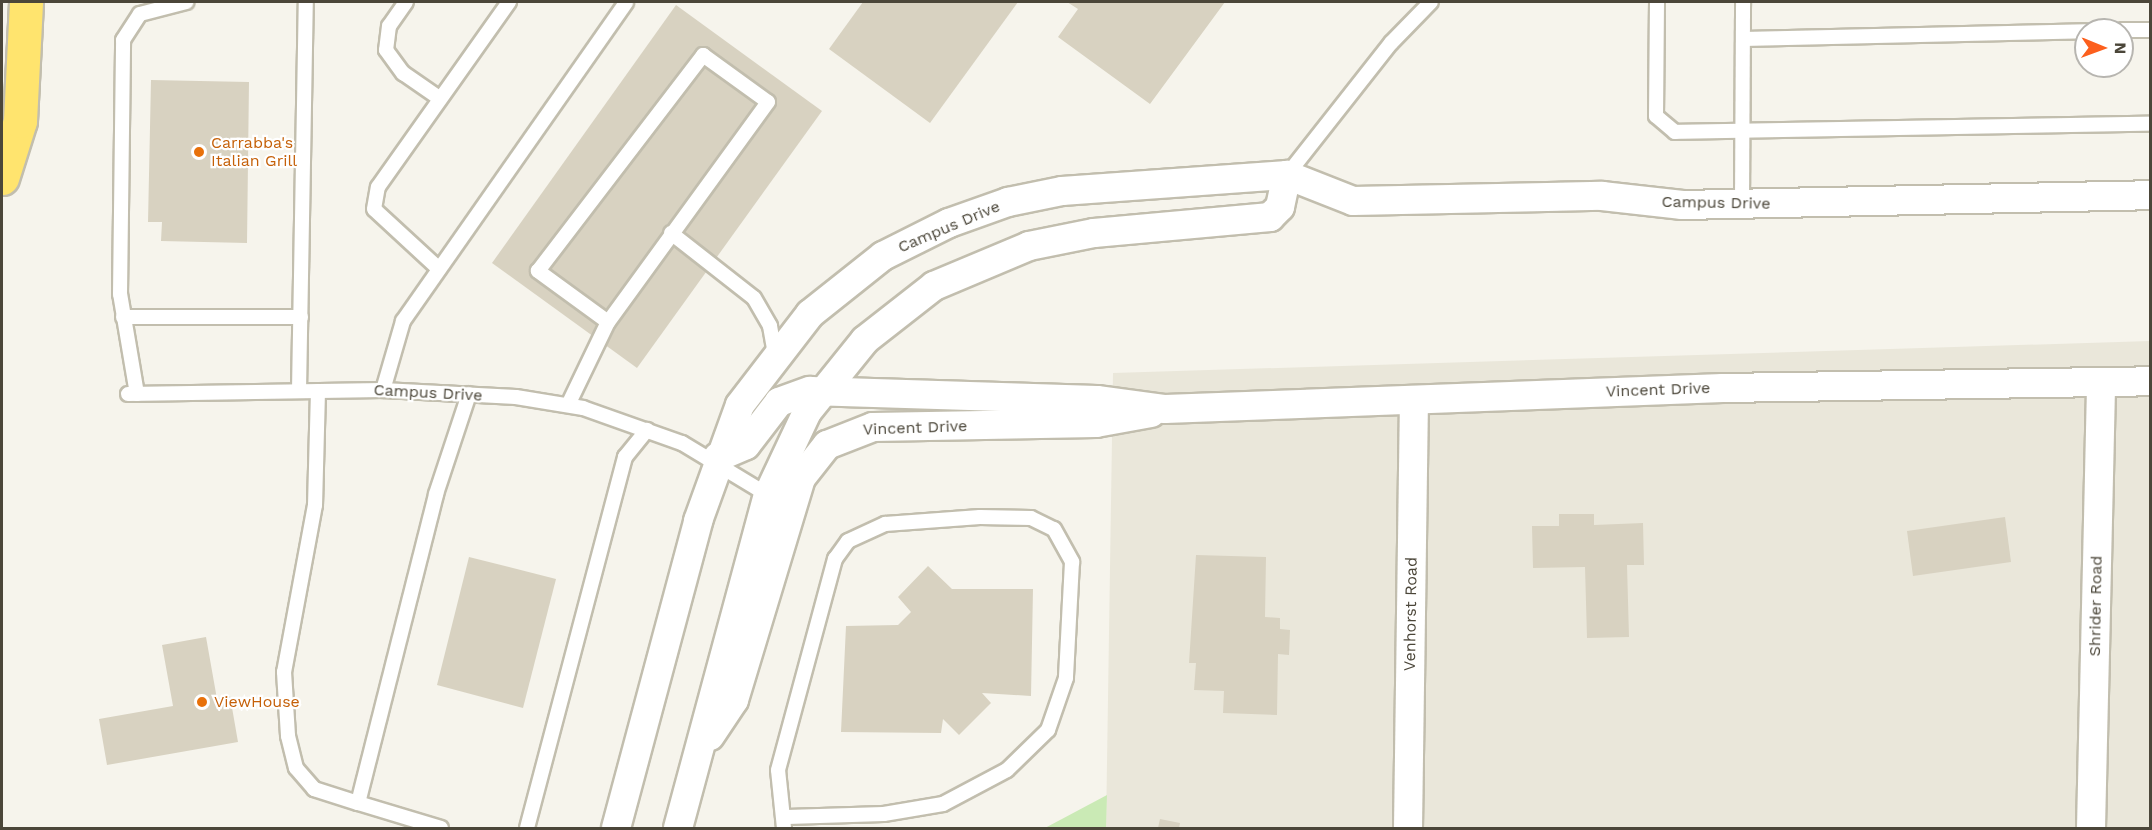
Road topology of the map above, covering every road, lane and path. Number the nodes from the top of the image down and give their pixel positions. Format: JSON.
{"nodes":[{"id":1,"x":26,"y":2,"type":"edge"},
{"id":2,"x":186,"y":2,"type":"edge"},
{"id":3,"x":306,"y":2,"type":"edge"},
{"id":4,"x":406,"y":2,"type":"edge"},
{"id":5,"x":509,"y":2,"type":"edge"},
{"id":6,"x":627,"y":2,"type":"edge"},
{"id":7,"x":1431,"y":2,"type":"edge"},
{"id":8,"x":1657,"y":2,"type":"edge"},
{"id":9,"x":1743,"y":2,"type":"edge"},
{"id":10,"x":2134,"y":30,"type":"edge"},
{"id":11,"x":2151,"y":30,"type":"edge"},
{"id":12,"x":2074,"y":31,"type":"edge"},
{"id":13,"x":1743,"y":39,"type":"junction"},
{"id":14,"x":439,"y":98,"type":"junction"},
{"id":15,"x":2151,"y":124,"type":"edge"},
{"id":16,"x":1743,"y":133,"type":"junction"},
{"id":17,"x":1287,"y":175,"type":"junction"},
{"id":18,"x":2,"y":178,"type":"edge"},
{"id":19,"x":2151,"y":195,"type":"edge"},
{"id":20,"x":1742,"y":204,"type":"junction"},
{"id":21,"x":670,"y":233,"type":"junction"},
{"id":22,"x":439,"y":270,"type":"junction"},
{"id":23,"x":123,"y":317,"type":"junction"},
{"id":24,"x":301,"y":317,"type":"junction"},
{"id":25,"x":608,"y":322,"type":"junction"},
{"id":26,"x":776,"y":354,"type":"junction"},
{"id":27,"x":2151,"y":381,"type":"edge"},
{"id":28,"x":2101,"y":382,"type":"junction"},
{"id":29,"x":383,"y":390,"type":"junction"},
{"id":30,"x":299,"y":391,"type":"junction"},
{"id":31,"x":318,"y":391,"type":"junction"},
{"id":32,"x":823,"y":391,"type":"junction"},
{"id":33,"x":469,"y":394,"type":"junction"},
{"id":34,"x":1414,"y":400,"type":"junction"},
{"id":35,"x":568,"y":405,"type":"junction"},
{"id":36,"x":1165,"y":410,"type":"junction"},
{"id":37,"x":647,"y":430,"type":"junction"},
{"id":38,"x":717,"y":460,"type":"junction"},
{"id":39,"x":768,"y":495,"type":"junction"},
{"id":40,"x":697,"y":754,"type":"junction"},
{"id":41,"x":358,"y":803,"type":"junction"},
{"id":42,"x":785,"y":823,"type":"edge"},
{"id":43,"x":441,"y":828,"type":"edge"},
{"id":44,"x":527,"y":828,"type":"edge"},
{"id":45,"x":616,"y":828,"type":"edge"},
{"id":46,"x":678,"y":828,"type":"edge"},
{"id":47,"x":1408,"y":828,"type":"edge"},
{"id":48,"x":2091,"y":828,"type":"edge"}],
"edges":[{"from":1,"to":18,"type":"highway"},
{"from":2,"to":23,"type":"lane"},
{"from":3,"to":24,"type":"lane"},
{"from":4,"to":14,"type":"lane"},
{"from":5,"to":14,"type":"lane"},
{"from":6,"to":22,"type":"lane"},
{"from":7,"to":17,"type":"lane"},
{"from":8,"to":16,"type":"lane"},
{"from":9,"to":13,"type":"lane"},
{"from":10,"to":11,"type":"lane"},
{"from":12,"to":13,"type":"lane"},
{"from":13,"to":16,"type":"lane"},
{"from":14,"to":22,"type":"lane"},
{"from":15,"to":16,"type":"lane"},
{"from":16,"to":20,"type":"lane"},
{"from":17,"to":20,"type":"street","name":"Campus Drive"},
{"from":17,"to":26,"type":"street","name":"Campus Drive"},
{"from":17,"to":32,"type":"street"},
{"from":19,"to":20,"type":"street","name":"Campus Drive"},
{"from":21,"to":25,"type":"lane"},
{"from":21,"to":25,"type":"lane"},
{"from":21,"to":26,"type":"lane"},
{"from":22,"to":29,"type":"lane"},
{"from":23,"to":24,"type":"lane"},
{"from":23,"to":30,"type":"lane","name":"Campus Drive"},
{"from":24,"to":30,"type":"lane"},
{"from":25,"to":35,"type":"lane"},
{"from":26,"to":38,"type":"street","name":"Campus Drive"},
{"from":27,"to":28,"type":"street","name":"Vincent Drive"},
{"from":28,"to":34,"type":"street","name":"Vincent Drive"},
{"from":28,"to":48,"type":"street","name":"Shrider Road"},
{"from":29,"to":31,"type":"lane","name":"Campus Drive"},
{"from":29,"to":33,"type":"lane","name":"Campus Drive"},
{"from":30,"to":31,"type":"lane","name":"Campus Drive"},
{"from":31,"to":41,"type":"lane"},
{"from":32,"to":36,"type":"street","name":"Vincent Drive"},
{"from":32,"to":38,"type":"street","name":"Vincent Drive"},
{"from":32,"to":39,"type":"street"},
{"from":33,"to":35,"type":"lane","name":"Campus Drive"},
{"from":33,"to":41,"type":"lane"},
{"from":34,"to":36,"type":"street","name":"Vincent Drive"},
{"from":34,"to":47,"type":"street","name":"Venhorst Road"},
{"from":35,"to":37,"type":"lane","name":"Campus Drive"},
{"from":36,"to":40,"type":"street","name":"Vincent Drive"},
{"from":37,"to":38,"type":"lane","name":"Campus Drive"},
{"from":37,"to":44,"type":"lane"},
{"from":38,"to":39,"type":"lane","name":"Campus Drive"},
{"from":38,"to":45,"type":"street","name":"Campus Drive"},
{"from":39,"to":40,"type":"street"},
{"from":40,"to":46,"type":"street"},
{"from":41,"to":43,"type":"lane"},
{"from":42,"to":42,"type":"lane"}]}
